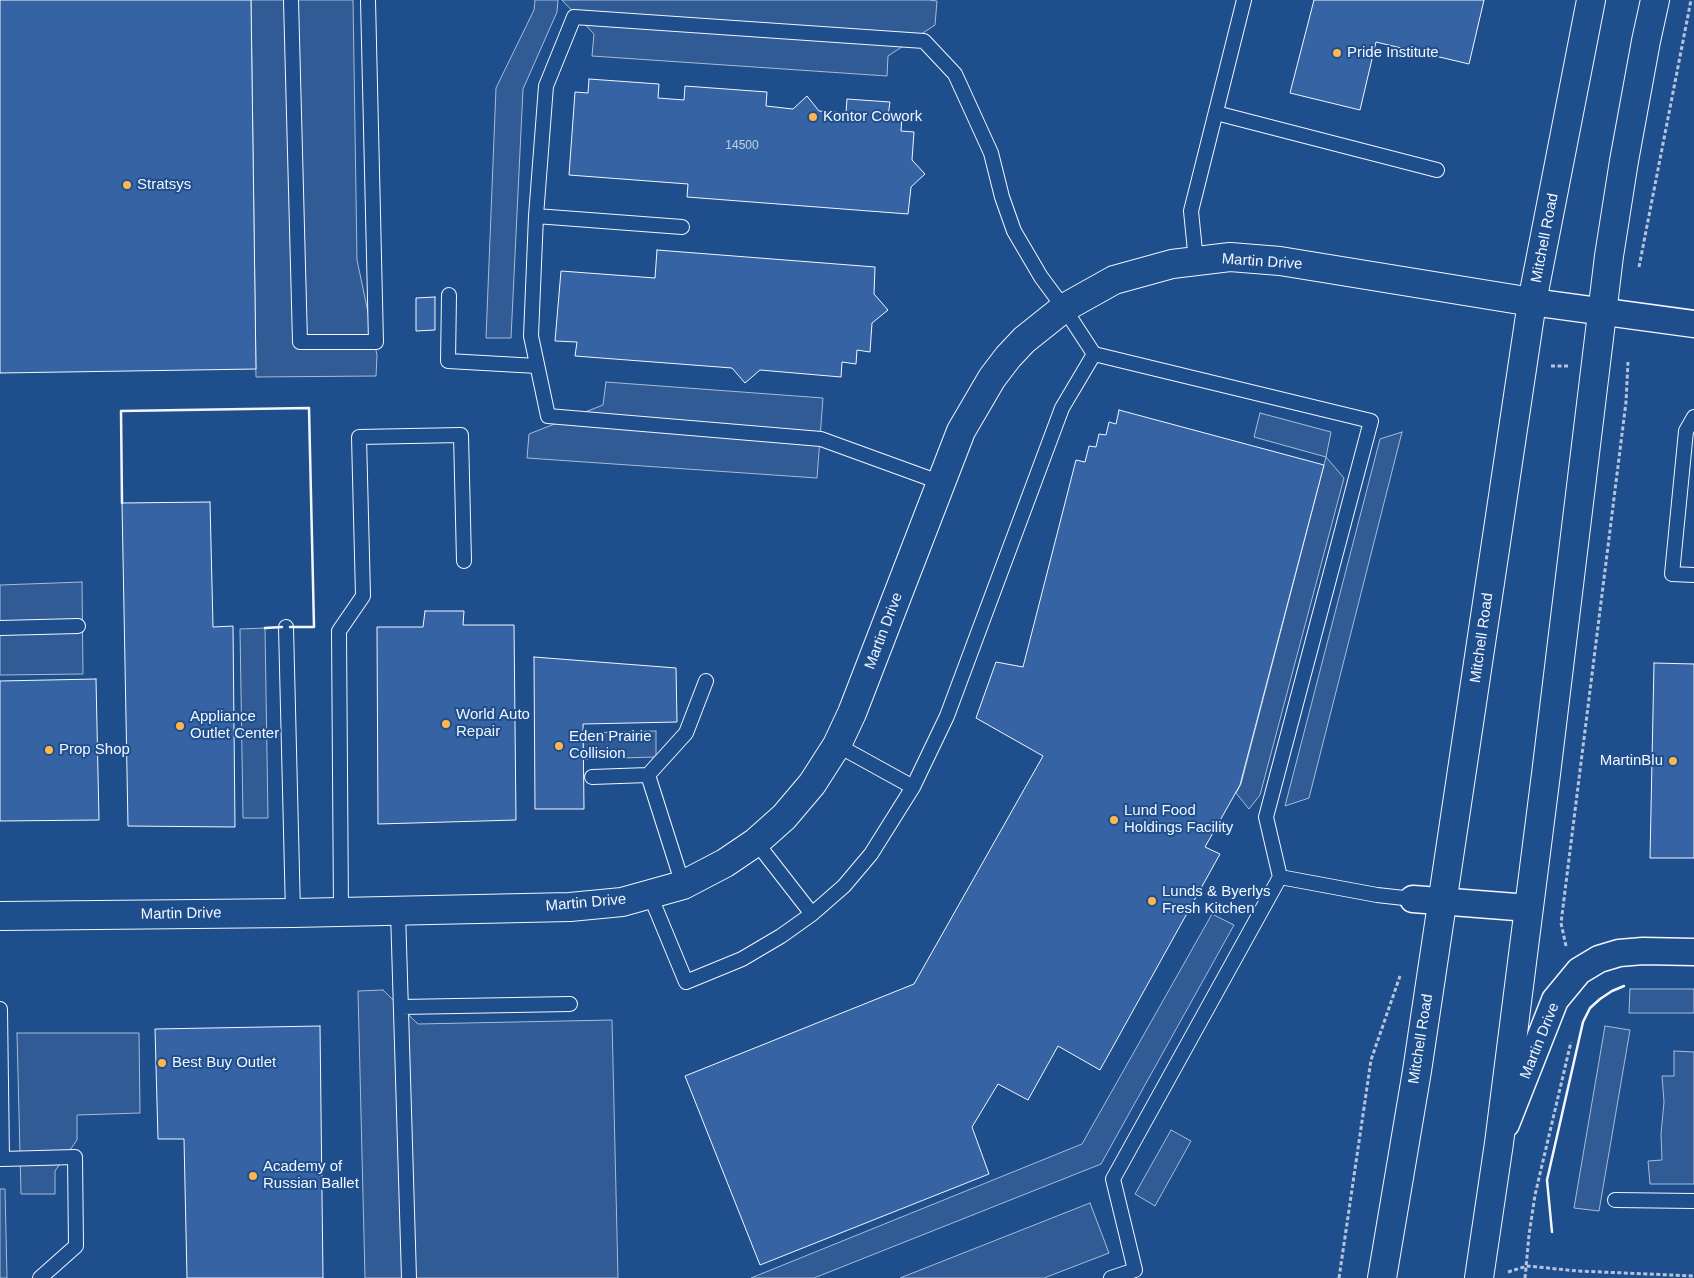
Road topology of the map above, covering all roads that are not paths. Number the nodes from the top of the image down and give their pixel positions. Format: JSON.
{"nodes":[{"id":1,"x":291,"y":0,"type":"edge"},
{"id":2,"x":368,"y":0,"type":"edge"},
{"id":3,"x":1244,"y":0,"type":"edge"},
{"id":4,"x":1591,"y":0,"type":"edge"},
{"id":5,"x":1655,"y":0,"type":"edge"},
{"id":6,"x":1216,"y":113,"type":"junction"},
{"id":7,"x":1437,"y":170,"type":"dead end"},
{"id":8,"x":536,"y":216,"type":"junction"},
{"id":9,"x":682,"y":227,"type":"dead end"},
{"id":10,"x":1196,"y":261,"type":"junction"},
{"id":11,"x":449,"y":295,"type":"dead end"},
{"id":12,"x":1532,"y":302,"type":"junction"},
{"id":13,"x":1064,"y":308,"type":"junction"},
{"id":14,"x":1603,"y":311,"type":"junction"},
{"id":15,"x":1694,"y":324,"type":"edge"},
{"id":16,"x":1094,"y":354,"type":"junction"},
{"id":17,"x":537,"y":366,"type":"junction"},
{"id":18,"x":1694,"y":417,"type":"edge"},
{"id":19,"x":942,"y":483,"type":"junction"},
{"id":20,"x":464,"y":561,"type":"dead end"},
{"id":21,"x":1694,"y":574,"type":"edge"},
{"id":22,"x":78,"y":626,"type":"dead end"},
{"id":23,"x":286,"y":627,"type":"dead end"},
{"id":24,"x":0,"y":628,"type":"edge"},
{"id":25,"x":706,"y":681,"type":"dead end"},
{"id":26,"x":837,"y":745,"type":"junction"},
{"id":27,"x":648,"y":775,"type":"junction"},
{"id":28,"x":592,"y":777,"type":"dead end"},
{"id":29,"x":913,"y":787,"type":"junction"},
{"id":30,"x":756,"y":842,"type":"junction"},
{"id":31,"x":1280,"y":877,"type":"junction"},
{"id":32,"x":683,"y":885,"type":"junction"},
{"id":33,"x":650,"y":895,"type":"junction"},
{"id":34,"x":1413,"y":899,"type":"joint"},
{"id":35,"x":1442,"y":901,"type":"junction"},
{"id":36,"x":1529,"y":908,"type":"junction"},
{"id":37,"x":398,"y":911,"type":"junction"},
{"id":38,"x":341,"y":912,"type":"junction"},
{"id":39,"x":293,"y":913,"type":"junction"},
{"id":40,"x":812,"y":914,"type":"junction"},
{"id":41,"x":0,"y":916,"type":"edge"},
{"id":42,"x":1694,"y":952,"type":"edge"},
{"id":43,"x":570,"y":1004,"type":"dead end"},
{"id":44,"x":401,"y":1007,"type":"junction"},
{"id":45,"x":0,"y":1008,"type":"edge"},
{"id":46,"x":1499,"y":1143,"type":"junction"},
{"id":47,"x":1,"y":1159,"type":"edge"},
{"id":48,"x":1615,"y":1200,"type":"dead end"},
{"id":49,"x":1694,"y":1201,"type":"edge"},
{"id":50,"x":1490,"y":1276,"type":"edge"},
{"id":51,"x":40,"y":1278,"type":"edge"},
{"id":52,"x":409,"y":1278,"type":"edge"},
{"id":53,"x":1111,"y":1278,"type":"edge"},
{"id":54,"x":1382,"y":1278,"type":"edge"}],
"edges":[{"from":1,"to":2,"type":"lane"},
{"from":3,"to":6,"type":"lane"},
{"from":4,"to":12,"type":"main road","name":"Mitchell Road"},
{"from":5,"to":14,"type":"main road"},
{"from":6,"to":7,"type":"lane"},
{"from":6,"to":10,"type":"lane"},
{"from":8,"to":9,"type":"lane"},
{"from":8,"to":13,"type":"lane"},
{"from":8,"to":17,"type":"lane"},
{"from":10,"to":12,"type":"main road","name":"Martin Drive"},
{"from":10,"to":13,"type":"main road","name":"Martin Drive"},
{"from":11,"to":17,"type":"lane"},
{"from":12,"to":14,"type":"street","name":"Martin Drive"},
{"from":12,"to":35,"type":"main road","name":"Mitchell Road"},
{"from":13,"to":16,"type":"lane"},
{"from":13,"to":19,"type":"main road","name":"Martin Drive"},
{"from":14,"to":15,"type":"street","name":"Martin Drive"},
{"from":14,"to":36,"type":"main road"},
{"from":16,"to":29,"type":"lane"},
{"from":16,"to":31,"type":"lane"},
{"from":17,"to":19,"type":"lane"},
{"from":18,"to":21,"type":"lane"},
{"from":19,"to":26,"type":"main road","name":"Martin Drive"},
{"from":20,"to":38,"type":"lane"},
{"from":22,"to":24,"type":"lane"},
{"from":23,"to":39,"type":"lane"},
{"from":25,"to":27,"type":"lane"},
{"from":26,"to":29,"type":"lane"},
{"from":26,"to":30,"type":"main road","name":"Martin Drive"},
{"from":27,"to":28,"type":"lane"},
{"from":27,"to":32,"type":"lane"},
{"from":29,"to":40,"type":"lane"},
{"from":30,"to":32,"type":"main road","name":"Martin Drive"},
{"from":30,"to":40,"type":"lane"},
{"from":31,"to":34,"type":"lane"},
{"from":31,"to":53,"type":"lane"},
{"from":32,"to":33,"type":"main road","name":"Martin Drive"},
{"from":33,"to":37,"type":"main road","name":"Martin Drive"},
{"from":33,"to":40,"type":"lane"},
{"from":34,"to":35,"type":"street"},
{"from":35,"to":36,"type":"street"},
{"from":35,"to":54,"type":"main road","name":"Mitchell Road"},
{"from":36,"to":46,"type":"main road"},
{"from":37,"to":38,"type":"main road","name":"Martin Drive"},
{"from":37,"to":44,"type":"lane"},
{"from":38,"to":39,"type":"main road","name":"Martin Drive"},
{"from":39,"to":41,"type":"main road","name":"Martin Drive"},
{"from":42,"to":46,"type":"street","name":"Martin Drive"},
{"from":43,"to":44,"type":"lane"},
{"from":44,"to":52,"type":"lane"},
{"from":45,"to":47,"type":"lane"},
{"from":46,"to":50,"type":"main road"},
{"from":47,"to":51,"type":"lane"},
{"from":48,"to":49,"type":"lane"}]}
